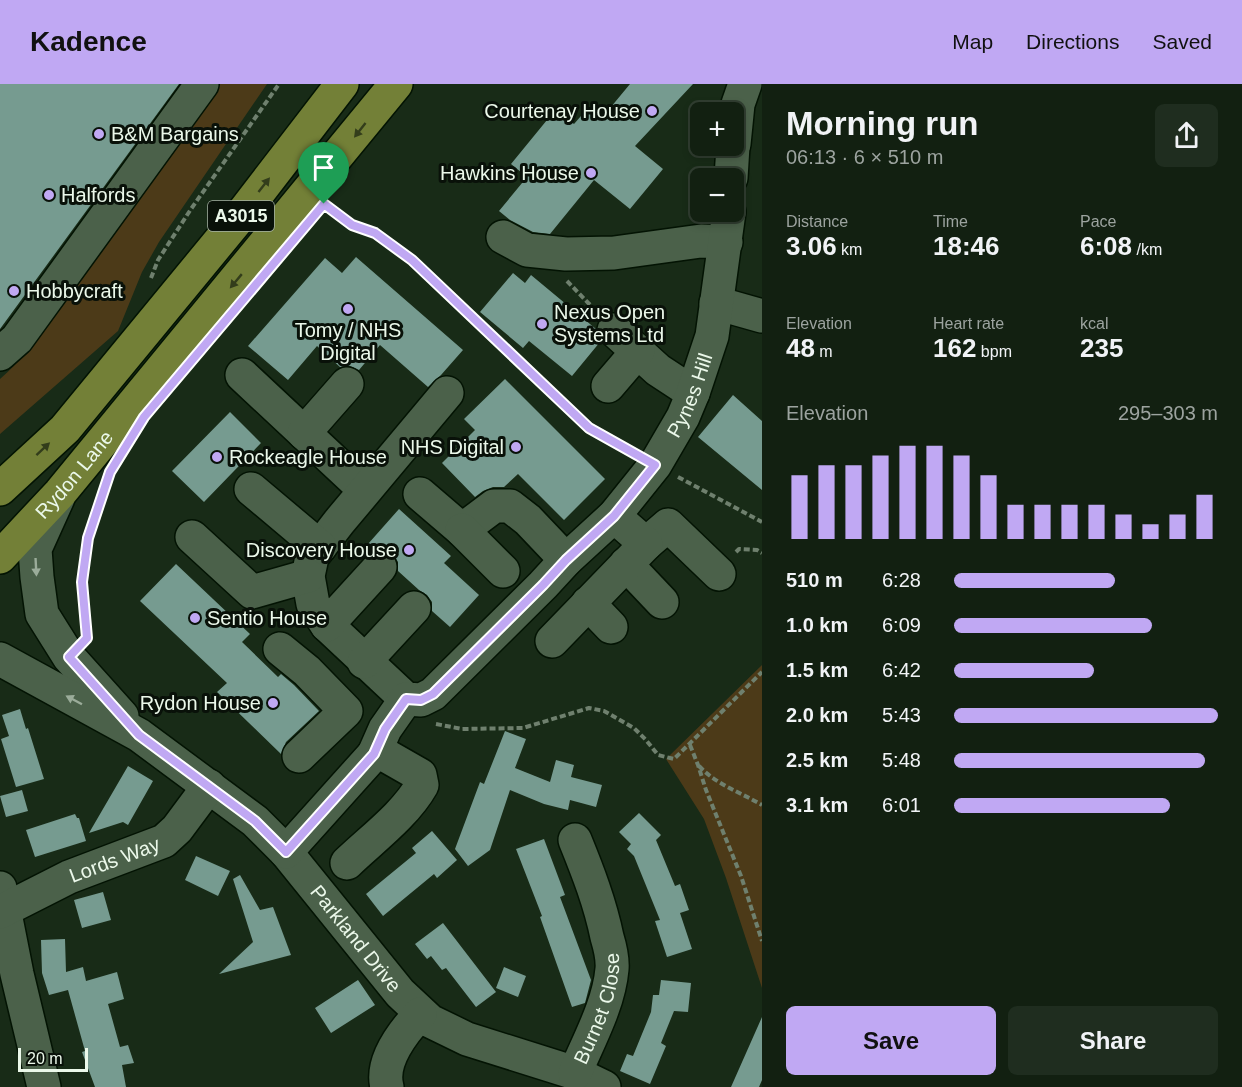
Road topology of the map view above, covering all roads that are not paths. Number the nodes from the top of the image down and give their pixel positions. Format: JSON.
{"nodes":[{"id":1,"x":202,"y":84,"type":"edge"},
{"id":2,"x":342,"y":84,"type":"edge"},
{"id":3,"x":396,"y":84,"type":"edge"},
{"id":4,"x":745,"y":84,"type":"edge"},
{"id":5,"x":744,"y":102,"type":"edge"},
{"id":6,"x":727,"y":227,"type":"edge"},
{"id":7,"x":503,"y":237,"type":"dead end"},
{"id":8,"x":716,"y":303,"type":"junction"},
{"id":9,"x":762,"y":316,"type":"edge"},
{"id":10,"x":0,"y":354,"type":"edge"},
{"id":11,"x":242,"y":375,"type":"dead end"},
{"id":12,"x":347,"y":384,"type":"dead end"},
{"id":13,"x":608,"y":386,"type":"dead end"},
{"id":14,"x":447,"y":393,"type":"dead end"},
{"id":15,"x":693,"y":393,"type":"junction"},
{"id":16,"x":304,"y":433,"type":"junction"},
{"id":17,"x":0,"y":489,"type":"edge"},
{"id":18,"x":251,"y":489,"type":"dead end"},
{"id":19,"x":365,"y":490,"type":"junction"},
{"id":20,"x":60,"y":493,"type":"junction"},
{"id":21,"x":420,"y":494,"type":"dead end"},
{"id":22,"x":614,"y":516,"type":"junction"},
{"id":23,"x":462,"y":531,"type":"junction"},
{"id":24,"x":192,"y":537,"type":"dead end"},
{"id":25,"x":0,"y":542,"type":"edge"},
{"id":26,"x":636,"y":554,"type":"junction"},
{"id":27,"x":0,"y":556,"type":"edge"},
{"id":28,"x":566,"y":560,"type":"junction"},
{"id":29,"x":314,"y":562,"type":"junction"},
{"id":30,"x":380,"y":567,"type":"dead end"},
{"id":31,"x":503,"y":571,"type":"dead end"},
{"id":32,"x":719,"y":574,"type":"dead end"},
{"id":33,"x":662,"y":602,"type":"dead end"},
{"id":34,"x":588,"y":603,"type":"junction"},
{"id":35,"x":414,"y":608,"type":"dead end"},
{"id":36,"x":611,"y":627,"type":"dead end"},
{"id":37,"x":333,"y":632,"type":"junction"},
{"id":38,"x":552,"y":641,"type":"dead end"},
{"id":39,"x":280,"y":648,"type":"dead end"},
{"id":40,"x":0,"y":659,"type":"edge"},
{"id":41,"x":364,"y":662,"type":"junction"},
{"id":42,"x":307,"y":671,"type":"junction"},
{"id":43,"x":413,"y":699,"type":"junction"},
{"id":44,"x":139,"y":735,"type":"junction"},
{"id":45,"x":374,"y":754,"type":"junction"},
{"id":46,"x":299,"y":756,"type":"dead end"},
{"id":47,"x":209,"y":786,"type":"junction"},
{"id":48,"x":575,"y":840,"type":"dead end"},
{"id":49,"x":286,"y":852,"type":"junction"},
{"id":50,"x":347,"y":863,"type":"dead end"},
{"id":51,"x":2,"y":903,"type":"edge"},
{"id":52,"x":420,"y":1014,"type":"junction"},
{"id":53,"x":575,"y":1073,"type":"junction"},
{"id":54,"x":44,"y":1087,"type":"edge"},
{"id":55,"x":387,"y":1087,"type":"edge"},
{"id":56,"x":604,"y":1087,"type":"edge"}],
"edges":[{"from":1,"to":10,"type":"street"},
{"from":17,"to":2,"type":"main road","name":"Rydon Lane","number":"A3015","one_way":true},
{"from":3,"to":20,"type":"main road","name":"Rydon Lane","number":"A3015","one_way":true},
{"from":4,"to":5,"type":"street"},
{"from":6,"to":7,"type":"street"},
{"from":6,"to":8,"type":"street","name":"Pynes Hill"},
{"from":8,"to":9,"type":"street"},
{"from":8,"to":15,"type":"street","name":"Pynes Hill"},
{"from":11,"to":16,"type":"street"},
{"from":12,"to":16,"type":"street"},
{"from":13,"to":15,"type":"street"},
{"from":14,"to":19,"type":"street"},
{"from":15,"to":22,"type":"street","name":"Pynes Hill"},
{"from":16,"to":19,"type":"street"},
{"from":18,"to":29,"type":"street"},
{"from":19,"to":29,"type":"street"},
{"from":20,"to":25,"type":"street","number":"A3015"},
{"from":20,"to":27,"type":"main road","name":"Rydon Lane","number":"A3015"},
{"from":20,"to":44,"type":"street","name":"Parkland Drive","one_way":true},
{"from":21,"to":23,"type":"street"},
{"from":22,"to":26,"type":"street"},
{"from":22,"to":28,"type":"street","name":"Pynes Hill"},
{"from":23,"to":28,"type":"street"},
{"from":23,"to":31,"type":"street"},
{"from":24,"to":29,"type":"street"},
{"from":26,"to":32,"type":"street"},
{"from":26,"to":33,"type":"street"},
{"from":26,"to":34,"type":"street"},
{"from":28,"to":43,"type":"street","name":"Pynes Hill"},
{"from":29,"to":37,"type":"street"},
{"from":30,"to":37,"type":"street"},
{"from":34,"to":36,"type":"street"},
{"from":34,"to":38,"type":"street"},
{"from":35,"to":41,"type":"street"},
{"from":37,"to":41,"type":"street"},
{"from":37,"to":42,"type":"street"},
{"from":39,"to":42,"type":"street"},
{"from":44,"to":40,"type":"street","name":"Parkland Drive","one_way":true},
{"from":41,"to":43,"type":"street"},
{"from":42,"to":46,"type":"street"},
{"from":43,"to":45,"type":"street","name":"Pynes Hill"},
{"from":44,"to":47,"type":"street","name":"Parkland Drive"},
{"from":45,"to":49,"type":"street","name":"Pynes Hill"},
{"from":45,"to":50,"type":"street"},
{"from":47,"to":49,"type":"street","name":"Parkland Drive"},
{"from":47,"to":51,"type":"street","name":"Lords Way"},
{"from":48,"to":53,"type":"street","name":"Burnet Close"},
{"from":49,"to":52,"type":"street","name":"Parkland Drive"},
{"from":51,"to":54,"type":"street"},
{"from":52,"to":53,"type":"street","name":"Parkland Drive"},
{"from":52,"to":55,"type":"street"},
{"from":53,"to":56,"type":"street","name":"Parkland Drive"}]}
